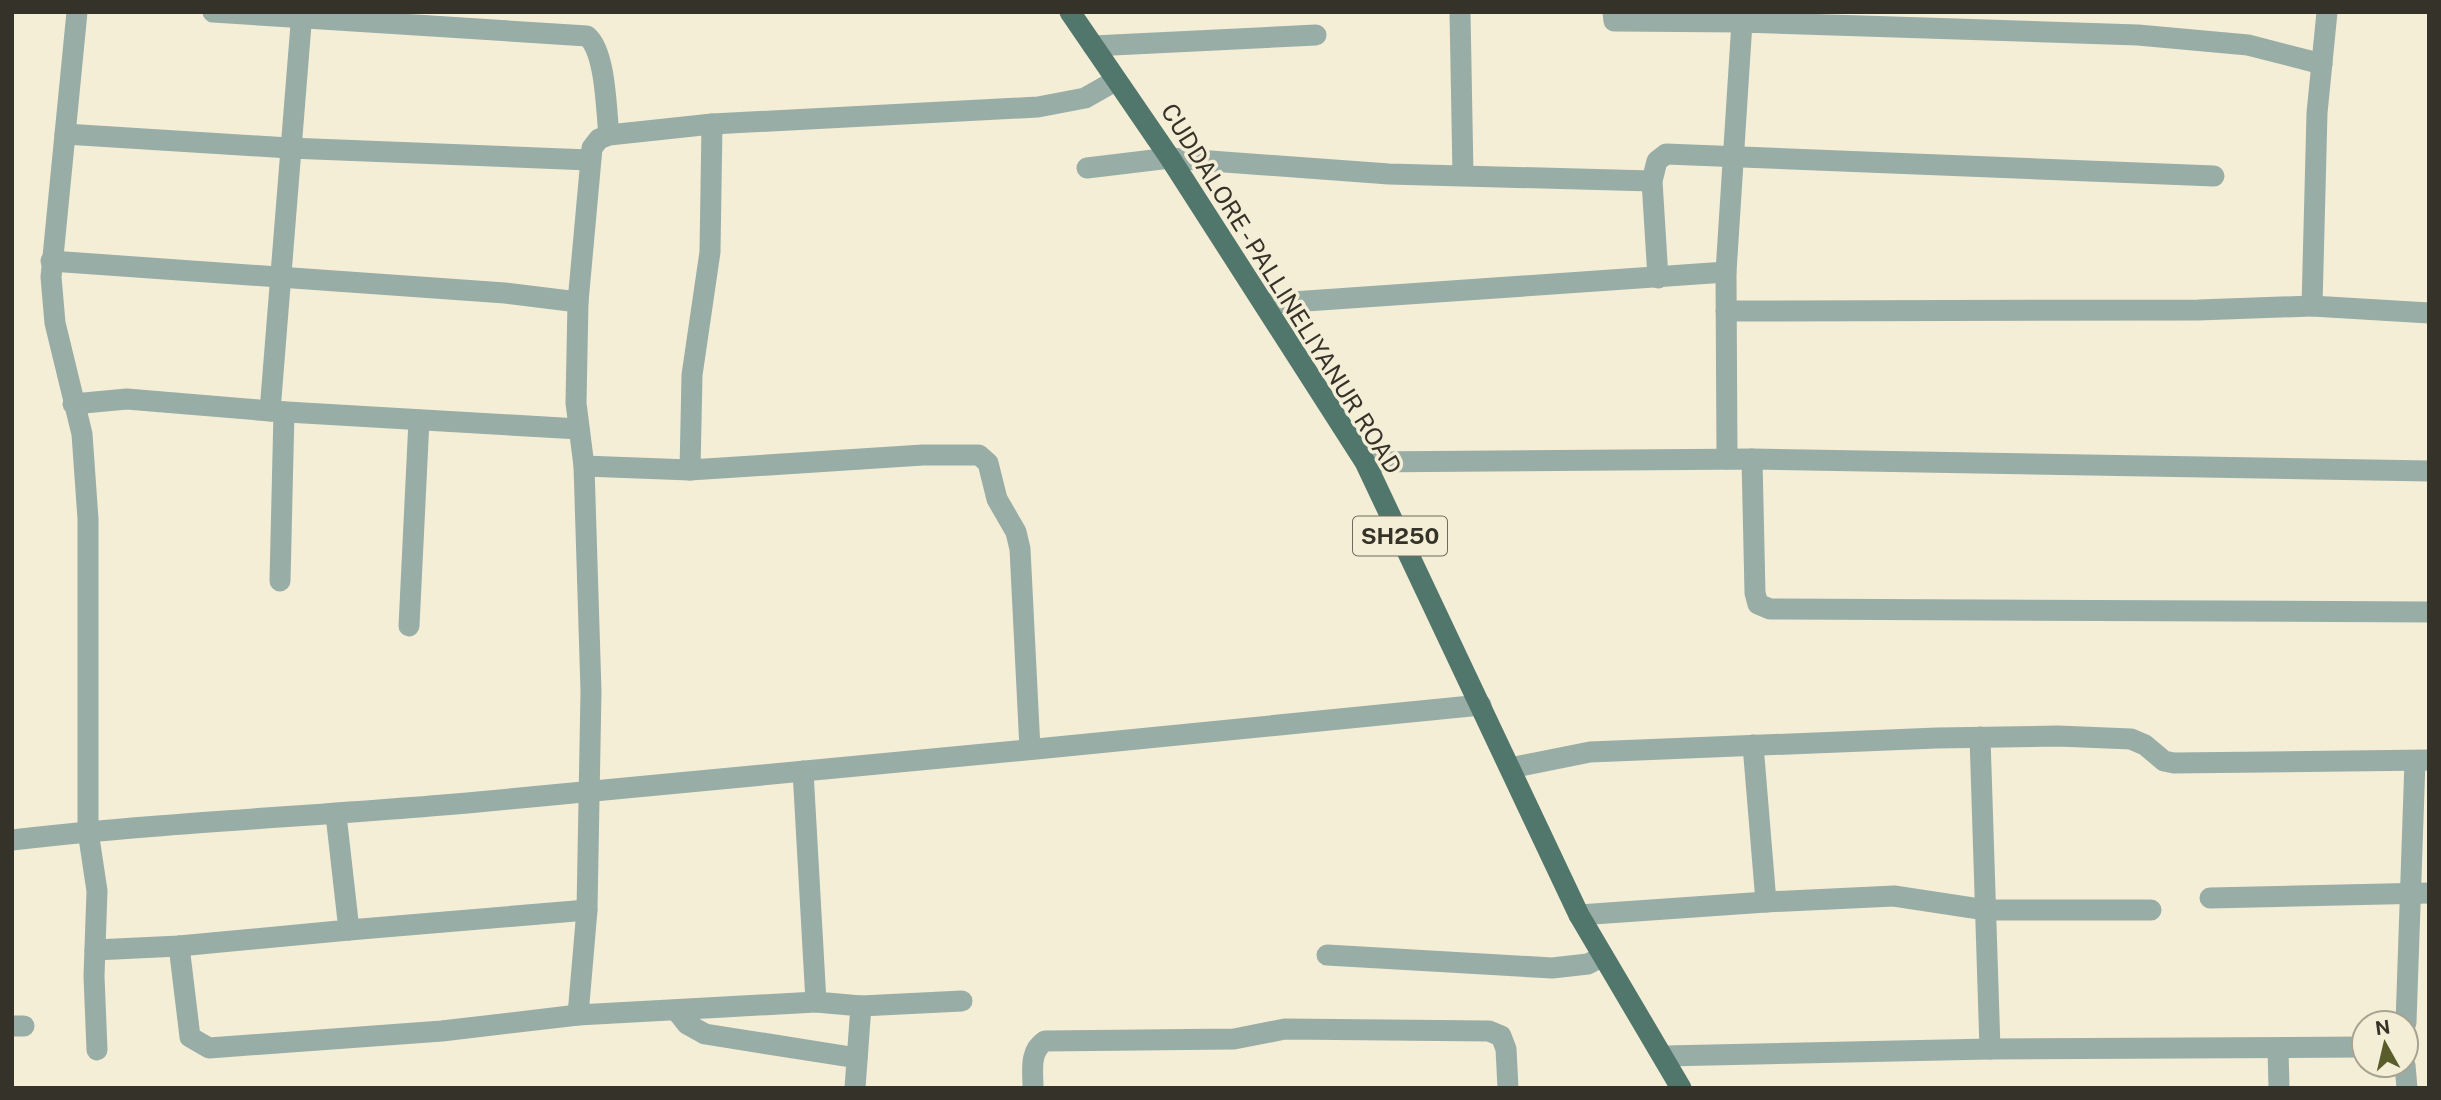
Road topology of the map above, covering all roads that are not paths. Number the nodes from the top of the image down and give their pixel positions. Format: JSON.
{"nodes":[{"id":1,"x":77,"y":12,"type":"edge"},
{"id":2,"x":213,"y":12,"type":"edge"},
{"id":3,"x":1070,"y":12,"type":"edge"},
{"id":4,"x":1460,"y":12,"type":"edge"},
{"id":5,"x":1613,"y":12,"type":"edge"},
{"id":6,"x":2327,"y":12,"type":"edge"},
{"id":7,"x":302,"y":15,"type":"edge"},
{"id":8,"x":1911,"y":20,"type":"edge"},
{"id":9,"x":1742,"y":22,"type":"junction"},
{"id":10,"x":1316,"y":34,"type":"dead end"},
{"id":11,"x":1093,"y":47,"type":"junction"},
{"id":12,"x":2322,"y":64,"type":"junction"},
{"id":13,"x":1115,"y":81,"type":"junction"},
{"id":14,"x":712,"y":124,"type":"junction"},
{"id":15,"x":65,"y":134,"type":"junction"},
{"id":16,"x":608,"y":135,"type":"junction"},
{"id":17,"x":289,"y":148,"type":"junction"},
{"id":18,"x":1732,"y":157,"type":"junction"},
{"id":19,"x":1170,"y":158,"type":"junction"},
{"id":20,"x":589,"y":160,"type":"junction"},
{"id":21,"x":1087,"y":168,"type":"dead end"},
{"id":22,"x":1463,"y":175,"type":"junction"},
{"id":23,"x":2214,"y":176,"type":"dead end"},
{"id":24,"x":1652,"y":181,"type":"junction"},
{"id":25,"x":51,"y":261,"type":"junction"},
{"id":26,"x":1726,"y":272,"type":"junction"},
{"id":27,"x":279,"y":277,"type":"junction"},
{"id":28,"x":1658,"y":278,"type":"junction"},
{"id":29,"x":579,"y":302,"type":"junction"},
{"id":30,"x":1264,"y":304,"type":"junction"},
{"id":31,"x":2312,"y":306,"type":"junction"},
{"id":32,"x":1726,"y":311,"type":"junction"},
{"id":33,"x":2429,"y":313,"type":"edge"},
{"id":34,"x":73,"y":404,"type":"junction"},
{"id":35,"x":277,"y":411,"type":"junction"},
{"id":36,"x":419,"y":420,"type":"junction"},
{"id":37,"x":579,"y":429,"type":"junction"},
{"id":38,"x":1752,"y":458,"type":"junction"},
{"id":39,"x":1727,"y":459,"type":"junction"},
{"id":40,"x":1365,"y":462,"type":"junction"},
{"id":41,"x":584,"y":466,"type":"junction"},
{"id":42,"x":690,"y":470,"type":"junction"},
{"id":43,"x":2429,"y":471,"type":"edge"},
{"id":44,"x":280,"y":581,"type":"dead end"},
{"id":45,"x":2429,"y":612,"type":"edge"},
{"id":46,"x":410,"y":626,"type":"dead end"},
{"id":47,"x":1481,"y":705,"type":"junction"},
{"id":48,"x":1980,"y":737,"type":"junction"},
{"id":49,"x":1753,"y":745,"type":"junction"},
{"id":50,"x":1030,"y":749,"type":"junction"},
{"id":51,"x":2422,"y":761,"type":"edge"},
{"id":52,"x":1510,"y":768,"type":"junction"},
{"id":53,"x":803,"y":771,"type":"junction"},
{"id":54,"x":587,"y":792,"type":"junction"},
{"id":55,"x":336,"y":815,"type":"junction"},
{"id":56,"x":88,"y":831,"type":"junction"},
{"id":57,"x":12,"y":840,"type":"edge"},
{"id":58,"x":2421,"y":893,"type":"edge"},
{"id":59,"x":2210,"y":898,"type":"dead end"},
{"id":60,"x":1766,"y":902,"type":"junction"},
{"id":61,"x":587,"y":910,"type":"junction"},
{"id":62,"x":1986,"y":910,"type":"junction"},
{"id":63,"x":2151,"y":910,"type":"dead end"},
{"id":64,"x":1579,"y":915,"type":"junction"},
{"id":65,"x":349,"y":930,"type":"junction"},
{"id":66,"x":179,"y":946,"type":"junction"},
{"id":67,"x":95,"y":950,"type":"junction"},
{"id":68,"x":1326,"y":955,"type":"dead end"},
{"id":69,"x":1603,"y":956,"type":"junction"},
{"id":70,"x":962,"y":1001,"type":"dead end"},
{"id":71,"x":816,"y":1002,"type":"junction"},
{"id":72,"x":861,"y":1006,"type":"junction"},
{"id":73,"x":2408,"y":1009,"type":"edge"},
{"id":74,"x":676,"y":1010,"type":"junction"},
{"id":75,"x":578,"y":1015,"type":"junction"},
{"id":76,"x":2350,"y":1047,"type":"edge"},
{"id":77,"x":97,"y":1049,"type":"dead end"},
{"id":78,"x":1990,"y":1049,"type":"junction"},
{"id":79,"x":2278,"y":1049,"type":"junction"},
{"id":80,"x":1665,"y":1056,"type":"junction"},
{"id":81,"x":857,"y":1058,"type":"junction"},
{"id":82,"x":855,"y":1088,"type":"edge"},
{"id":83,"x":1032,"y":1088,"type":"edge"},
{"id":84,"x":1508,"y":1088,"type":"edge"},
{"id":85,"x":1681,"y":1088,"type":"edge"},
{"id":86,"x":2279,"y":1088,"type":"edge"}],
"edges":[{"from":1,"to":15,"type":"street"},
{"from":2,"to":7,"type":"street"},
{"from":3,"to":11,"type":"main road","name":"CUDDALORE - PALLINELIYANUR ROAD","number":"SH250"},
{"from":4,"to":22,"type":"street"},
{"from":5,"to":9,"type":"street"},
{"from":6,"to":12,"type":"street"},
{"from":7,"to":16,"type":"street"},
{"from":7,"to":17,"type":"street"},
{"from":8,"to":9,"type":"street"},
{"from":8,"to":12,"type":"street"},
{"from":9,"to":18,"type":"street"},
{"from":10,"to":11,"type":"street"},
{"from":11,"to":13,"type":"main road","name":"CUDDALORE - PALLINELIYANUR ROAD","number":"SH250"},
{"from":12,"to":31,"type":"street"},
{"from":13,"to":14,"type":"street"},
{"from":13,"to":19,"type":"main road","name":"CUDDALORE - PALLINELIYANUR ROAD","number":"SH250"},
{"from":14,"to":16,"type":"street"},
{"from":14,"to":42,"type":"street"},
{"from":15,"to":17,"type":"street"},
{"from":15,"to":25,"type":"street"},
{"from":16,"to":20,"type":"street"},
{"from":17,"to":20,"type":"street"},
{"from":17,"to":27,"type":"street"},
{"from":18,"to":23,"type":"street"},
{"from":18,"to":24,"type":"street"},
{"from":18,"to":26,"type":"street"},
{"from":19,"to":21,"type":"street"},
{"from":19,"to":22,"type":"street"},
{"from":19,"to":30,"type":"main road","name":"CUDDALORE - PALLINELIYANUR ROAD","number":"SH250"},
{"from":20,"to":29,"type":"street"},
{"from":22,"to":24,"type":"street"},
{"from":24,"to":28,"type":"street"},
{"from":25,"to":27,"type":"street"},
{"from":25,"to":34,"type":"street"},
{"from":26,"to":28,"type":"street"},
{"from":26,"to":32,"type":"street"},
{"from":27,"to":29,"type":"street"},
{"from":27,"to":35,"type":"street"},
{"from":28,"to":30,"type":"street"},
{"from":29,"to":37,"type":"street"},
{"from":30,"to":40,"type":"main road","name":"CUDDALORE - PALLINELIYANUR ROAD","number":"SH250"},
{"from":31,"to":32,"type":"street"},
{"from":31,"to":33,"type":"street"},
{"from":32,"to":39,"type":"street"},
{"from":34,"to":35,"type":"street"},
{"from":34,"to":56,"type":"street"},
{"from":35,"to":36,"type":"street"},
{"from":35,"to":44,"type":"street"},
{"from":36,"to":37,"type":"street"},
{"from":36,"to":46,"type":"street"},
{"from":37,"to":41,"type":"street"},
{"from":38,"to":39,"type":"street"},
{"from":38,"to":43,"type":"street"},
{"from":38,"to":45,"type":"street"},
{"from":39,"to":40,"type":"street"},
{"from":40,"to":47,"type":"main road","name":"CUDDALORE - PALLINELIYANUR ROAD","number":"SH250"},
{"from":41,"to":42,"type":"street"},
{"from":41,"to":54,"type":"street"},
{"from":42,"to":50,"type":"street"},
{"from":47,"to":50,"type":"street"},
{"from":47,"to":52,"type":"main road","name":"CUDDALORE - PALLINELIYANUR ROAD","number":"SH250"},
{"from":48,"to":49,"type":"street"},
{"from":48,"to":51,"type":"street"},
{"from":48,"to":62,"type":"street"},
{"from":49,"to":52,"type":"street"},
{"from":49,"to":60,"type":"street"},
{"from":50,"to":53,"type":"street"},
{"from":51,"to":58,"type":"street"},
{"from":52,"to":64,"type":"main road","name":"CUDDALORE - PALLINELIYANUR ROAD","number":"SH250"},
{"from":53,"to":54,"type":"street"},
{"from":53,"to":71,"type":"street"},
{"from":54,"to":55,"type":"street"},
{"from":54,"to":61,"type":"street"},
{"from":55,"to":56,"type":"street"},
{"from":55,"to":65,"type":"street"},
{"from":56,"to":57,"type":"street"},
{"from":56,"to":67,"type":"street"},
{"from":58,"to":59,"type":"street"},
{"from":58,"to":73,"type":"street"},
{"from":60,"to":62,"type":"street"},
{"from":60,"to":64,"type":"street"},
{"from":61,"to":65,"type":"street"},
{"from":61,"to":75,"type":"street"},
{"from":62,"to":63,"type":"street"},
{"from":62,"to":78,"type":"street"},
{"from":64,"to":69,"type":"main road","name":"CUDDALORE - PALLINELIYANUR ROAD","number":"SH250"},
{"from":65,"to":66,"type":"street"},
{"from":66,"to":67,"type":"street"},
{"from":66,"to":75,"type":"street"},
{"from":67,"to":77,"type":"street"},
{"from":68,"to":69,"type":"street"},
{"from":69,"to":80,"type":"main road","name":"CUDDALORE - PALLINELIYANUR ROAD","number":"SH250"},
{"from":70,"to":72,"type":"street"},
{"from":71,"to":72,"type":"street"},
{"from":71,"to":74,"type":"street"},
{"from":72,"to":81,"type":"street"},
{"from":74,"to":75,"type":"street"},
{"from":74,"to":81,"type":"street"},
{"from":76,"to":79,"type":"street"},
{"from":78,"to":79,"type":"street"},
{"from":78,"to":80,"type":"street"},
{"from":79,"to":86,"type":"street"},
{"from":80,"to":85,"type":"main road","name":"CUDDALORE - PALLINELIYANUR ROAD","number":"SH250"},
{"from":81,"to":82,"type":"street"},
{"from":83,"to":84,"type":"street"}]}
